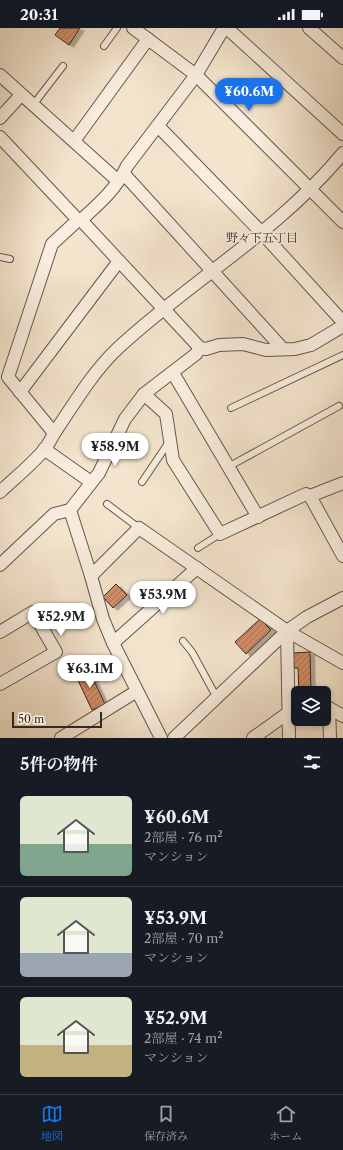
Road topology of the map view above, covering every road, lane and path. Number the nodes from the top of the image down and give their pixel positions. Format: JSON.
{"nodes":[{"id":1,"x":117,"y":28,"type":"edge"},
{"id":2,"x":226,"y":28,"type":"edge"},
{"id":3,"x":309,"y":28,"type":"edge"},
{"id":4,"x":140,"y":32,"type":"edge"},
{"id":5,"x":104,"y":46,"type":"dead end"},
{"id":6,"x":343,"y":58,"type":"edge"},
{"id":7,"x":63,"y":66,"type":"dead end"},
{"id":8,"x":0,"y":75,"type":"edge"},
{"id":9,"x":196,"y":75,"type":"junction"},
{"id":10,"x":21,"y":95,"type":"junction"},
{"id":11,"x":33,"y":105,"type":"junction"},
{"id":12,"x":0,"y":118,"type":"edge"},
{"id":13,"x":158,"y":126,"type":"junction"},
{"id":14,"x":343,"y":134,"type":"edge"},
{"id":15,"x":0,"y":136,"type":"edge"},
{"id":16,"x":74,"y":141,"type":"junction"},
{"id":17,"x":343,"y":153,"type":"edge"},
{"id":18,"x":121,"y":178,"type":"junction"},
{"id":19,"x":310,"y":189,"type":"junction"},
{"id":20,"x":79,"y":220,"type":"junction"},
{"id":21,"x":343,"y":222,"type":"edge"},
{"id":22,"x":262,"y":233,"type":"junction"},
{"id":23,"x":0,"y":257,"type":"edge"},
{"id":24,"x":10,"y":259,"type":"dead end"},
{"id":25,"x":119,"y":261,"type":"junction"},
{"id":26,"x":212,"y":271,"type":"junction"},
{"id":27,"x":163,"y":309,"type":"junction"},
{"id":28,"x":343,"y":322,"type":"edge"},
{"id":29,"x":343,"y":326,"type":"edge"},
{"id":30,"x":200,"y":348,"type":"junction"},
{"id":31,"x":283,"y":350,"type":"junction"},
{"id":32,"x":343,"y":355,"type":"edge"},
{"id":33,"x":173,"y":372,"type":"junction"},
{"id":34,"x":20,"y":392,"type":"junction"},
{"id":35,"x":144,"y":394,"type":"junction"},
{"id":36,"x":339,"y":406,"type":"dead end"},
{"id":37,"x":231,"y":408,"type":"dead end"},
{"id":38,"x":54,"y":433,"type":"junction"},
{"id":39,"x":170,"y":440,"type":"junction"},
{"id":40,"x":44,"y":449,"type":"junction"},
{"id":41,"x":228,"y":467,"type":"junction"},
{"id":42,"x":91,"y":482,"type":"junction"},
{"id":43,"x":142,"y":482,"type":"dead end"},
{"id":44,"x":342,"y":486,"type":"edge"},
{"id":45,"x":0,"y":492,"type":"edge"},
{"id":46,"x":310,"y":496,"type":"junction"},
{"id":47,"x":107,"y":504,"type":"dead end"},
{"id":48,"x":70,"y":510,"type":"junction"},
{"id":49,"x":258,"y":517,"type":"junction"},
{"id":50,"x":139,"y":528,"type":"junction"},
{"id":51,"x":220,"y":534,"type":"junction"},
{"id":52,"x":198,"y":548,"type":"dead end"},
{"id":53,"x":343,"y":556,"type":"edge"},
{"id":54,"x":0,"y":565,"type":"edge"},
{"id":55,"x":197,"y":568,"type":"junction"},
{"id":56,"x":91,"y":576,"type":"junction"},
{"id":57,"x":343,"y":598,"type":"edge"},
{"id":58,"x":287,"y":631,"type":"junction"},
{"id":59,"x":0,"y":632,"type":"edge"},
{"id":60,"x":183,"y":641,"type":"dead end"},
{"id":61,"x":113,"y":643,"type":"junction"},
{"id":62,"x":343,"y":664,"type":"edge"},
{"id":63,"x":0,"y":684,"type":"edge"},
{"id":64,"x":137,"y":691,"type":"junction"},
{"id":65,"x":291,"y":693,"type":"edge"},
{"id":66,"x":218,"y":698,"type":"junction"},
{"id":67,"x":331,"y":709,"type":"edge"},
{"id":68,"x":291,"y":710,"type":"edge"},
{"id":69,"x":343,"y":716,"type":"edge"},
{"id":70,"x":291,"y":719,"type":"edge"},
{"id":71,"x":329,"y":726,"type":"edge"},
{"id":72,"x":61,"y":738,"type":"edge"},
{"id":73,"x":161,"y":738,"type":"edge"},
{"id":74,"x":174,"y":738,"type":"edge"},
{"id":75,"x":253,"y":738,"type":"edge"},
{"id":76,"x":289,"y":738,"type":"edge"},
{"id":77,"x":330,"y":738,"type":"edge"}],
"edges":[{"from":1,"to":5,"type":"lane"},
{"from":2,"to":9,"type":"street"},
{"from":2,"to":14,"type":"street"},
{"from":3,"to":6,"type":"street"},
{"from":4,"to":9,"type":"street"},
{"from":4,"to":16,"type":"street"},
{"from":7,"to":11,"type":"lane"},
{"from":8,"to":10,"type":"street"},
{"from":9,"to":13,"type":"street"},
{"from":9,"to":19,"type":"street"},
{"from":10,"to":11,"type":"street"},
{"from":10,"to":12,"type":"street"},
{"from":11,"to":16,"type":"street"},
{"from":13,"to":18,"type":"street"},
{"from":13,"to":22,"type":"street"},
{"from":15,"to":20,"type":"street"},
{"from":16,"to":18,"type":"street"},
{"from":17,"to":19,"type":"street"},
{"from":18,"to":20,"type":"street"},
{"from":18,"to":26,"type":"street"},
{"from":19,"to":21,"type":"street"},
{"from":19,"to":22,"type":"street"},
{"from":20,"to":25,"type":"street"},
{"from":20,"to":34,"type":"street"},
{"from":22,"to":26,"type":"street"},
{"from":22,"to":28,"type":"street"},
{"from":23,"to":24,"type":"lane"},
{"from":25,"to":27,"type":"street"},
{"from":25,"to":34,"type":"street"},
{"from":26,"to":27,"type":"street"},
{"from":26,"to":31,"type":"street"},
{"from":27,"to":30,"type":"street"},
{"from":27,"to":38,"type":"street"},
{"from":29,"to":31,"type":"street"},
{"from":30,"to":31,"type":"street"},
{"from":30,"to":33,"type":"street"},
{"from":32,"to":37,"type":"lane"},
{"from":33,"to":35,"type":"street"},
{"from":33,"to":41,"type":"street"},
{"from":34,"to":38,"type":"street"},
{"from":35,"to":39,"type":"street"},
{"from":35,"to":42,"type":"street"},
{"from":36,"to":41,"type":"lane"},
{"from":38,"to":40,"type":"street"},
{"from":39,"to":43,"type":"lane"},
{"from":39,"to":51,"type":"street"},
{"from":40,"to":42,"type":"street"},
{"from":40,"to":45,"type":"street"},
{"from":41,"to":49,"type":"street"},
{"from":42,"to":48,"type":"street"},
{"from":44,"to":46,"type":"street"},
{"from":46,"to":49,"type":"street"},
{"from":46,"to":53,"type":"street"},
{"from":47,"to":50,"type":"lane"},
{"from":48,"to":54,"type":"street"},
{"from":48,"to":56,"type":"street"},
{"from":49,"to":51,"type":"street"},
{"from":50,"to":55,"type":"street"},
{"from":50,"to":56,"type":"street"},
{"from":51,"to":52,"type":"lane"},
{"from":55,"to":58,"type":"street"},
{"from":55,"to":61,"type":"street"},
{"from":56,"to":61,"type":"street"},
{"from":57,"to":58,"type":"street"},
{"from":58,"to":62,"type":"street"},
{"from":58,"to":65,"type":"street"},
{"from":58,"to":66,"type":"street"},
{"from":59,"to":63,"type":"street"},
{"from":60,"to":66,"type":"lane"},
{"from":61,"to":64,"type":"street"},
{"from":64,"to":72,"type":"street"},
{"from":64,"to":73,"type":"street"},
{"from":66,"to":74,"type":"street"},
{"from":67,"to":69,"type":"street"},
{"from":68,"to":75,"type":"street"},
{"from":70,"to":76,"type":"street"},
{"from":71,"to":77,"type":"street"}]}
